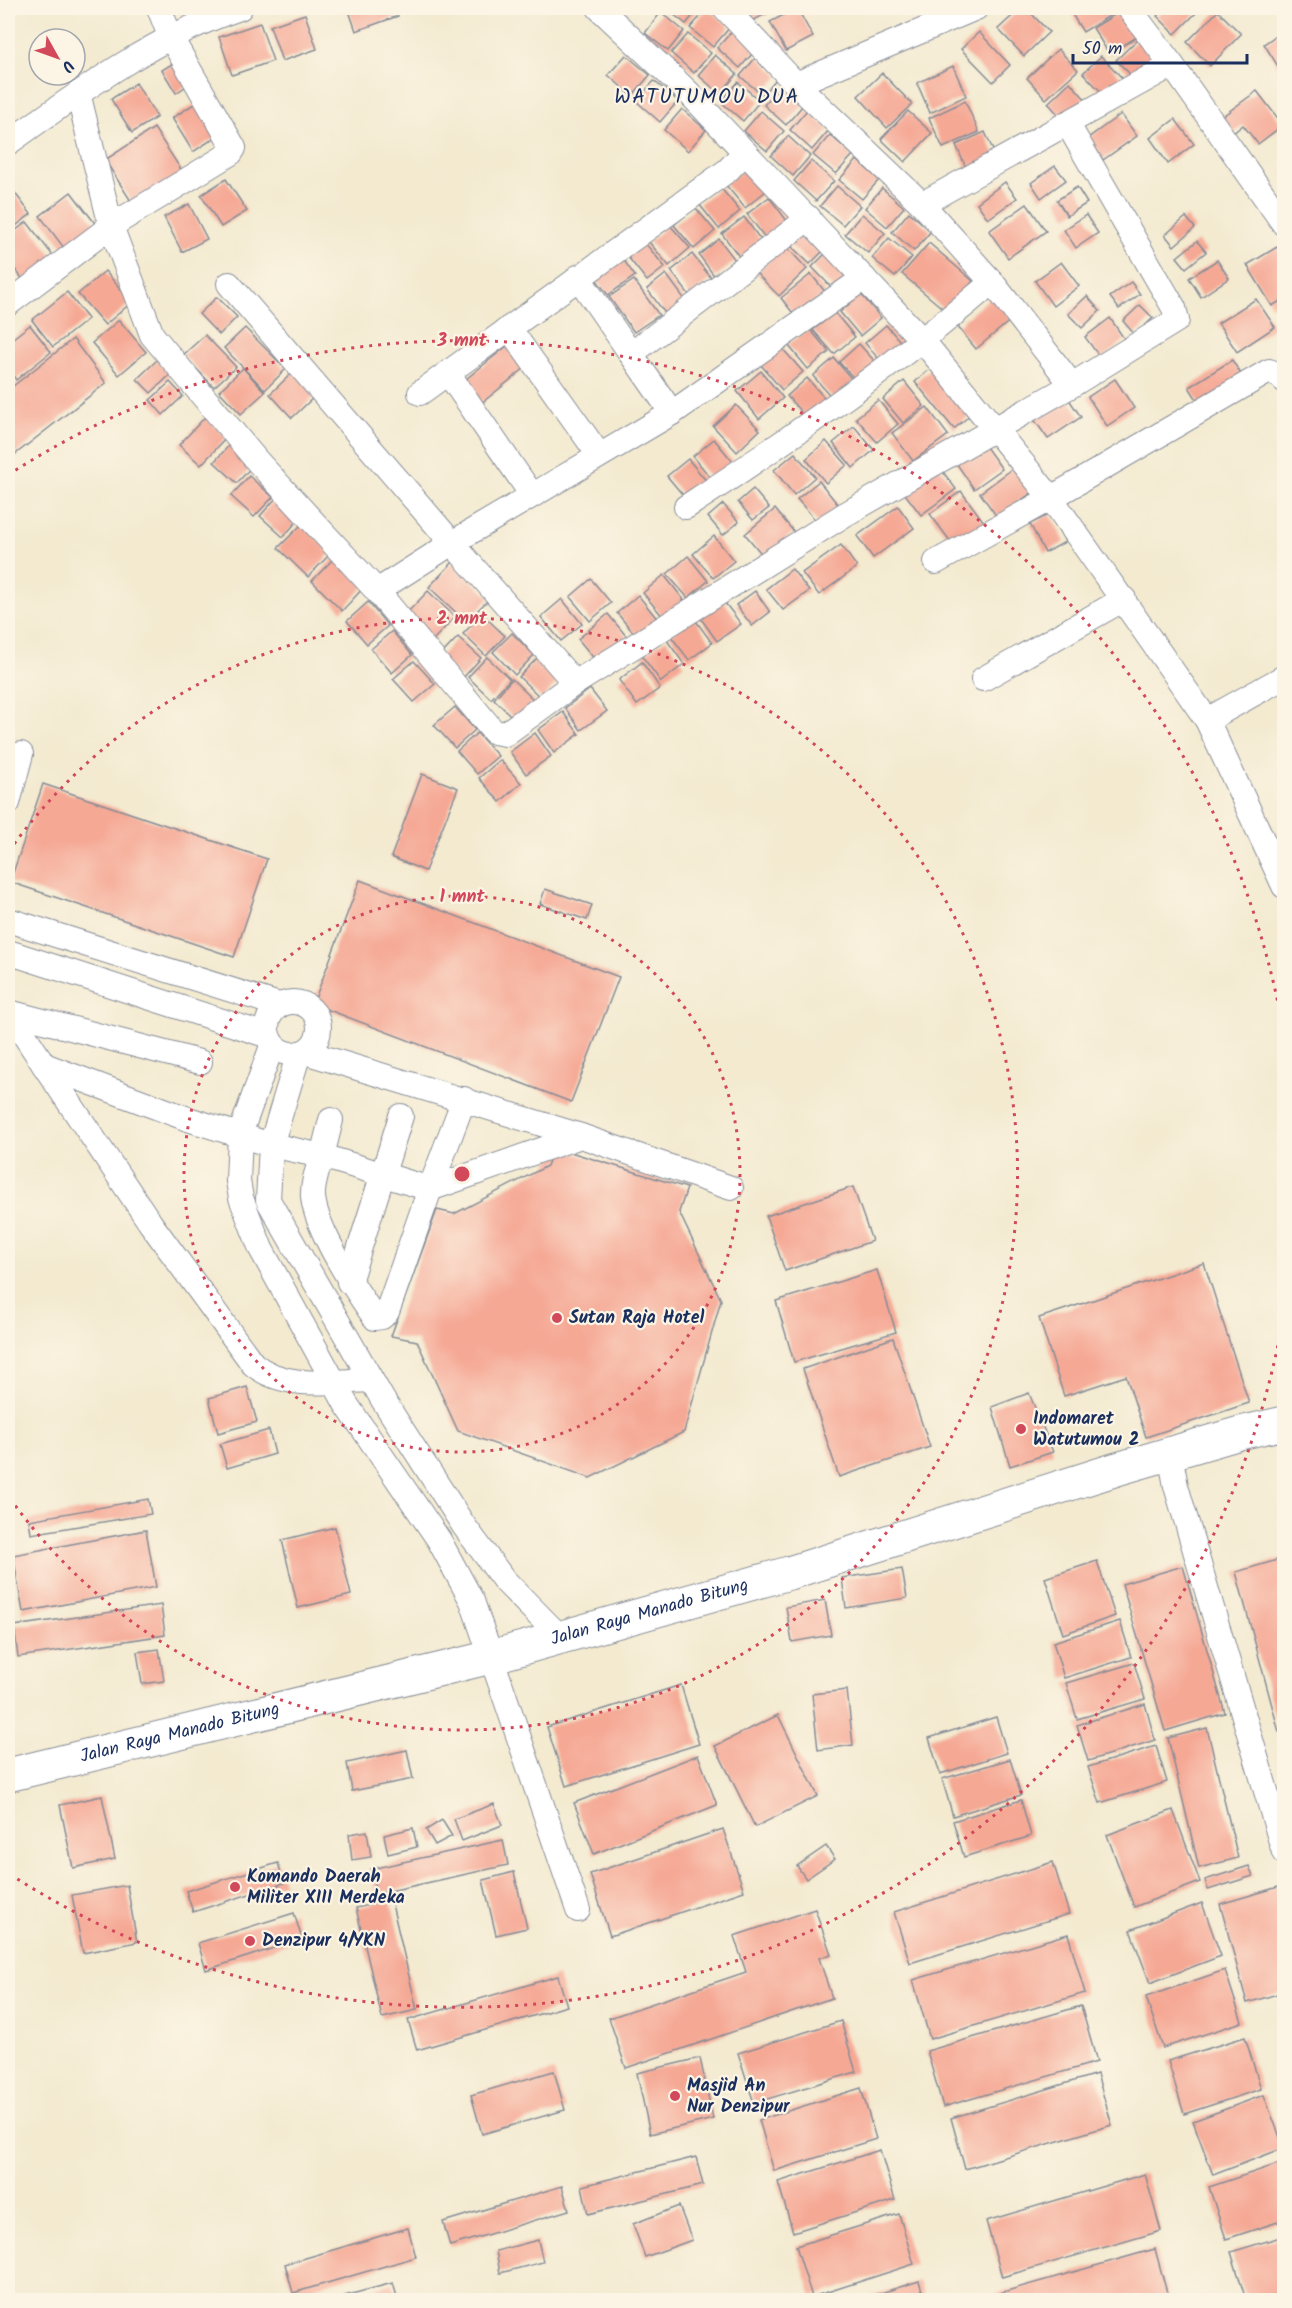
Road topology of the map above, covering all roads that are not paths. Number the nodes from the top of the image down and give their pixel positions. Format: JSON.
{"nodes":[{"id":1,"x":159,"y":8,"type":"edge"},
{"id":2,"x":240,"y":8,"type":"edge"},
{"id":3,"x":725,"y":8,"type":"edge"},
{"id":4,"x":976,"y":8,"type":"edge"},
{"id":5,"x":1130,"y":8,"type":"edge"},
{"id":6,"x":604,"y":9,"type":"edge"},
{"id":7,"x":170,"y":36,"type":"junction"},
{"id":8,"x":1172,"y":65,"type":"junction"},
{"id":9,"x":796,"y":84,"type":"junction"},
{"id":10,"x":78,"y":93,"type":"junction"},
{"id":11,"x":1067,"y":123,"type":"junction"},
{"id":12,"x":12,"y":131,"type":"edge"},
{"id":13,"x":745,"y":152,"type":"junction"},
{"id":14,"x":922,"y":204,"type":"junction"},
{"id":15,"x":809,"y":218,"type":"junction"},
{"id":16,"x":1284,"y":225,"type":"edge"},
{"id":17,"x":111,"y":226,"type":"junction"},
{"id":18,"x":578,"y":278,"type":"junction"},
{"id":19,"x":864,"y":278,"type":"junction"},
{"id":20,"x":992,"y":282,"type":"junction"},
{"id":21,"x":230,"y":284,"type":"dead end"},
{"id":22,"x":8,"y":304,"type":"edge"},
{"id":23,"x":509,"y":328,"type":"junction"},
{"id":24,"x":923,"y":341,"type":"junction"},
{"id":25,"x":631,"y":354,"type":"junction"},
{"id":26,"x":448,"y":373,"type":"junction"},
{"id":27,"x":1284,"y":380,"type":"edge"},
{"id":28,"x":1072,"y":385,"type":"junction"},
{"id":29,"x":420,"y":393,"type":"dead end"},
{"id":30,"x":672,"y":413,"type":"junction"},
{"id":31,"x":994,"y":428,"type":"junction"},
{"id":32,"x":599,"y":455,"type":"junction"},
{"id":33,"x":532,"y":495,"type":"junction"},
{"id":34,"x":1051,"y":498,"type":"junction"},
{"id":35,"x":686,"y":507,"type":"dead end"},
{"id":36,"x":452,"y":543,"type":"junction"},
{"id":37,"x":936,"y":562,"type":"dead end"},
{"id":38,"x":377,"y":591,"type":"junction"},
{"id":39,"x":1124,"y":598,"type":"junction"},
{"id":40,"x":1284,"y":677,"type":"edge"},
{"id":41,"x":983,"y":679,"type":"dead end"},
{"id":42,"x":575,"y":683,"type":"junction"},
{"id":43,"x":1207,"y":720,"type":"junction"},
{"id":44,"x":21,"y":754,"type":"dead end"},
{"id":45,"x":8,"y":803,"type":"edge"},
{"id":46,"x":1277,"y":851,"type":"edge"},
{"id":47,"x":1284,"y":886,"type":"edge"},
{"id":48,"x":8,"y":920,"type":"edge"},
{"id":49,"x":8,"y":952,"type":"edge"},
{"id":50,"x":279,"y":1005,"type":"junction"},
{"id":51,"x":8,"y":1011,"type":"edge"},
{"id":52,"x":269,"y":1040,"type":"junction"},
{"id":53,"x":302,"y":1053,"type":"junction"},
{"id":54,"x":200,"y":1062,"type":"dead end"},
{"id":55,"x":44,"y":1065,"type":"junction"},
{"id":56,"x":464,"y":1099,"type":"junction"},
{"id":57,"x":401,"y":1116,"type":"dead end"},
{"id":58,"x":331,"y":1120,"type":"dead end"},
{"id":59,"x":240,"y":1134,"type":"junction"},
{"id":60,"x":581,"y":1136,"type":"junction"},
{"id":61,"x":271,"y":1145,"type":"junction"},
{"id":62,"x":322,"y":1156,"type":"junction"},
{"id":63,"x":381,"y":1174,"type":"junction"},
{"id":64,"x":731,"y":1188,"type":"dead end"},
{"id":65,"x":430,"y":1189,"type":"junction"},
{"id":66,"x":349,"y":1282,"type":"junction"},
{"id":67,"x":371,"y":1380,"type":"junction"},
{"id":68,"x":334,"y":1381,"type":"junction"},
{"id":69,"x":1284,"y":1423,"type":"edge"},
{"id":70,"x":1170,"y":1454,"type":"junction"},
{"id":71,"x":559,"y":1636,"type":"junction"},
{"id":72,"x":491,"y":1657,"type":"junction"},
{"id":73,"x":8,"y":1774,"type":"edge"},
{"id":74,"x":1284,"y":1852,"type":"edge"},
{"id":75,"x":578,"y":1910,"type":"dead end"}],
"edges":[{"from":1,"to":7,"type":"street"},
{"from":2,"to":7,"type":"street"},
{"from":3,"to":9,"type":"street"},
{"from":4,"to":9,"type":"street"},
{"from":5,"to":8,"type":"street"},
{"from":6,"to":13,"type":"street"},
{"from":7,"to":10,"type":"street"},
{"from":7,"to":17,"type":"street"},
{"from":8,"to":11,"type":"street"},
{"from":8,"to":16,"type":"street"},
{"from":9,"to":14,"type":"street"},
{"from":10,"to":12,"type":"street"},
{"from":10,"to":17,"type":"street"},
{"from":11,"to":14,"type":"street"},
{"from":11,"to":28,"type":"street"},
{"from":13,"to":15,"type":"street"},
{"from":13,"to":18,"type":"street"},
{"from":14,"to":20,"type":"street"},
{"from":15,"to":19,"type":"street"},
{"from":15,"to":25,"type":"street"},
{"from":17,"to":22,"type":"street"},
{"from":17,"to":38,"type":"street"},
{"from":18,"to":23,"type":"street"},
{"from":18,"to":25,"type":"street"},
{"from":19,"to":24,"type":"street"},
{"from":19,"to":30,"type":"street"},
{"from":20,"to":24,"type":"street"},
{"from":20,"to":28,"type":"street"},
{"from":21,"to":36,"type":"street"},
{"from":23,"to":26,"type":"street"},
{"from":23,"to":32,"type":"street"},
{"from":24,"to":31,"type":"street"},
{"from":24,"to":35,"type":"street"},
{"from":25,"to":30,"type":"street"},
{"from":26,"to":29,"type":"street"},
{"from":26,"to":33,"type":"street"},
{"from":27,"to":34,"type":"street"},
{"from":28,"to":31,"type":"street"},
{"from":30,"to":32,"type":"street"},
{"from":31,"to":34,"type":"street"},
{"from":31,"to":42,"type":"street"},
{"from":32,"to":33,"type":"street"},
{"from":33,"to":36,"type":"street"},
{"from":34,"to":37,"type":"street"},
{"from":34,"to":39,"type":"street"},
{"from":36,"to":38,"type":"street"},
{"from":36,"to":42,"type":"street"},
{"from":38,"to":42,"type":"street"},
{"from":39,"to":41,"type":"street"},
{"from":39,"to":43,"type":"street"},
{"from":40,"to":43,"type":"street"},
{"from":43,"to":46,"type":"street"},
{"from":44,"to":45,"type":"street"},
{"from":46,"to":47,"type":"street"},
{"from":48,"to":50,"type":"street"},
{"from":49,"to":52,"type":"street"},
{"from":50,"to":52,"type":"street"},
{"from":50,"to":53,"type":"street"},
{"from":51,"to":54,"type":"street"},
{"from":51,"to":55,"type":"street"},
{"from":52,"to":53,"type":"street"},
{"from":52,"to":59,"type":"street"},
{"from":53,"to":56,"type":"street"},
{"from":53,"to":61,"type":"street"},
{"from":55,"to":59,"type":"street"},
{"from":55,"to":68,"type":"street"},
{"from":56,"to":60,"type":"street"},
{"from":56,"to":65,"type":"street"},
{"from":57,"to":63,"type":"street"},
{"from":58,"to":62,"type":"street"},
{"from":59,"to":61,"type":"street"},
{"from":59,"to":68,"type":"street"},
{"from":60,"to":64,"type":"street"},
{"from":60,"to":65,"type":"street"},
{"from":61,"to":62,"type":"street"},
{"from":61,"to":67,"type":"street"},
{"from":62,"to":63,"type":"street"},
{"from":62,"to":66,"type":"street"},
{"from":63,"to":65,"type":"street"},
{"from":63,"to":66,"type":"street"},
{"from":65,"to":66,"type":"street"},
{"from":67,"to":68,"type":"street"},
{"from":67,"to":71,"type":"street"},
{"from":68,"to":72,"type":"street"},
{"from":69,"to":70,"type":"highway","name":"Jalan Raya Manado Bitung"},
{"from":70,"to":71,"type":"highway","name":"Jalan Raya Manado Bitung"},
{"from":70,"to":74,"type":"street"},
{"from":71,"to":72,"type":"highway","name":"Jalan Raya Manado Bitung"},
{"from":72,"to":73,"type":"highway","name":"Jalan Raya Manado Bitung"},
{"from":72,"to":75,"type":"street"}]}
